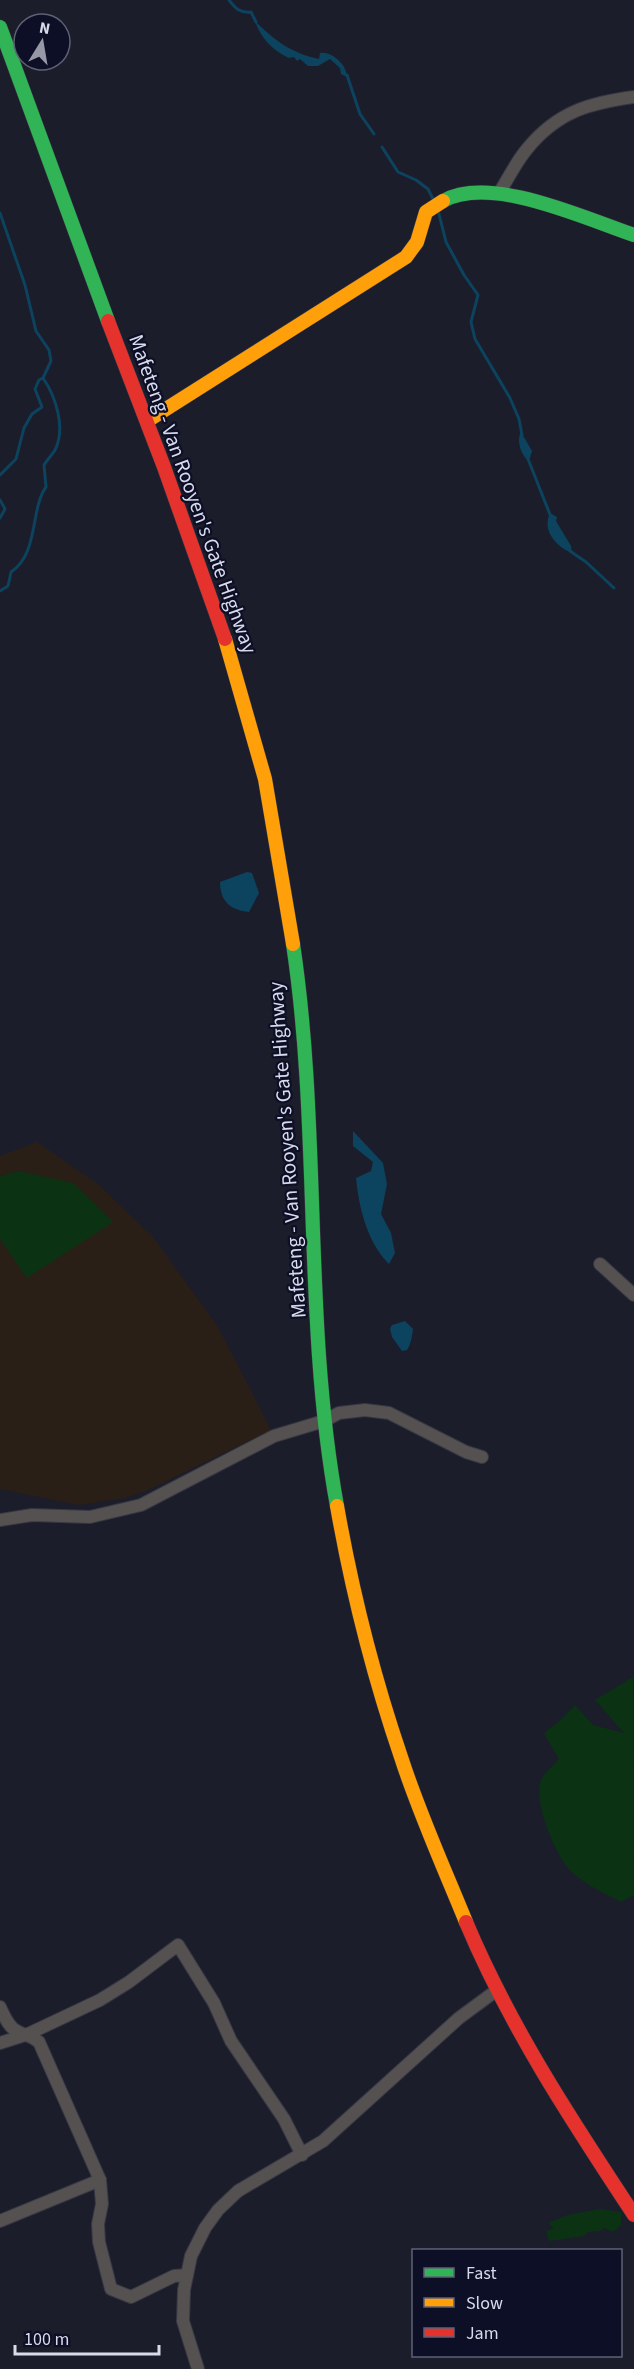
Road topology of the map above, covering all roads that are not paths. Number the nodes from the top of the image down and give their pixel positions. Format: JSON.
{"nodes":[{"id":1,"x":0,"y":27,"type":"edge"},
{"id":2,"x":634,"y":97,"type":"edge"},
{"id":3,"x":499,"y":193,"type":"junction"},
{"id":4,"x":634,"y":235,"type":"edge"},
{"id":5,"x":147,"y":421,"type":"junction"},
{"id":6,"x":600,"y":1264,"type":"dead end"},
{"id":7,"x":634,"y":1295,"type":"edge"},
{"id":8,"x":324,"y":1421,"type":"junction"},
{"id":9,"x":482,"y":1457,"type":"dead end"},
{"id":10,"x":0,"y":1520,"type":"edge"},
{"id":11,"x":496,"y":1990,"type":"junction"},
{"id":12,"x":0,"y":2007,"type":"edge"},
{"id":13,"x":28,"y":2034,"type":"junction"},
{"id":14,"x":0,"y":2043,"type":"edge"},
{"id":15,"x":302,"y":2155,"type":"junction"},
{"id":16,"x":100,"y":2180,"type":"junction"},
{"id":17,"x":628,"y":2195,"type":"edge"},
{"id":18,"x":634,"y":2215,"type":"edge"},
{"id":19,"x":0,"y":2221,"type":"edge"},
{"id":20,"x":187,"y":2275,"type":"junction"},
{"id":21,"x":198,"y":2369,"type":"edge"}],
"edges":[{"from":1,"to":5,"type":"main road","name":"Mafeteng - Van Rooyen's Gate Highway"},
{"from":2,"to":3,"type":"street"},
{"from":3,"to":4,"type":"main road"},
{"from":3,"to":5,"type":"main road"},
{"from":5,"to":8,"type":"main road","name":"Mafeteng - Van Rooyen's Gate Highway"},
{"from":6,"to":7,"type":"street"},
{"from":8,"to":9,"type":"street"},
{"from":8,"to":10,"type":"street"},
{"from":8,"to":11,"type":"main road","name":"Mafeteng - Van Rooyen's Gate Highway"},
{"from":11,"to":15,"type":"street"},
{"from":11,"to":17,"type":"main road","name":"Mafeteng - Van Rooyen's Gate Highway"},
{"from":12,"to":13,"type":"street"},
{"from":13,"to":14,"type":"street"},
{"from":13,"to":15,"type":"street"},
{"from":13,"to":16,"type":"street"},
{"from":15,"to":20,"type":"street"},
{"from":16,"to":19,"type":"street"},
{"from":16,"to":20,"type":"street"},
{"from":17,"to":18,"type":"main road","name":"Mafeteng - Van Rooyen's Gate Highway"},
{"from":20,"to":21,"type":"street"}]}
